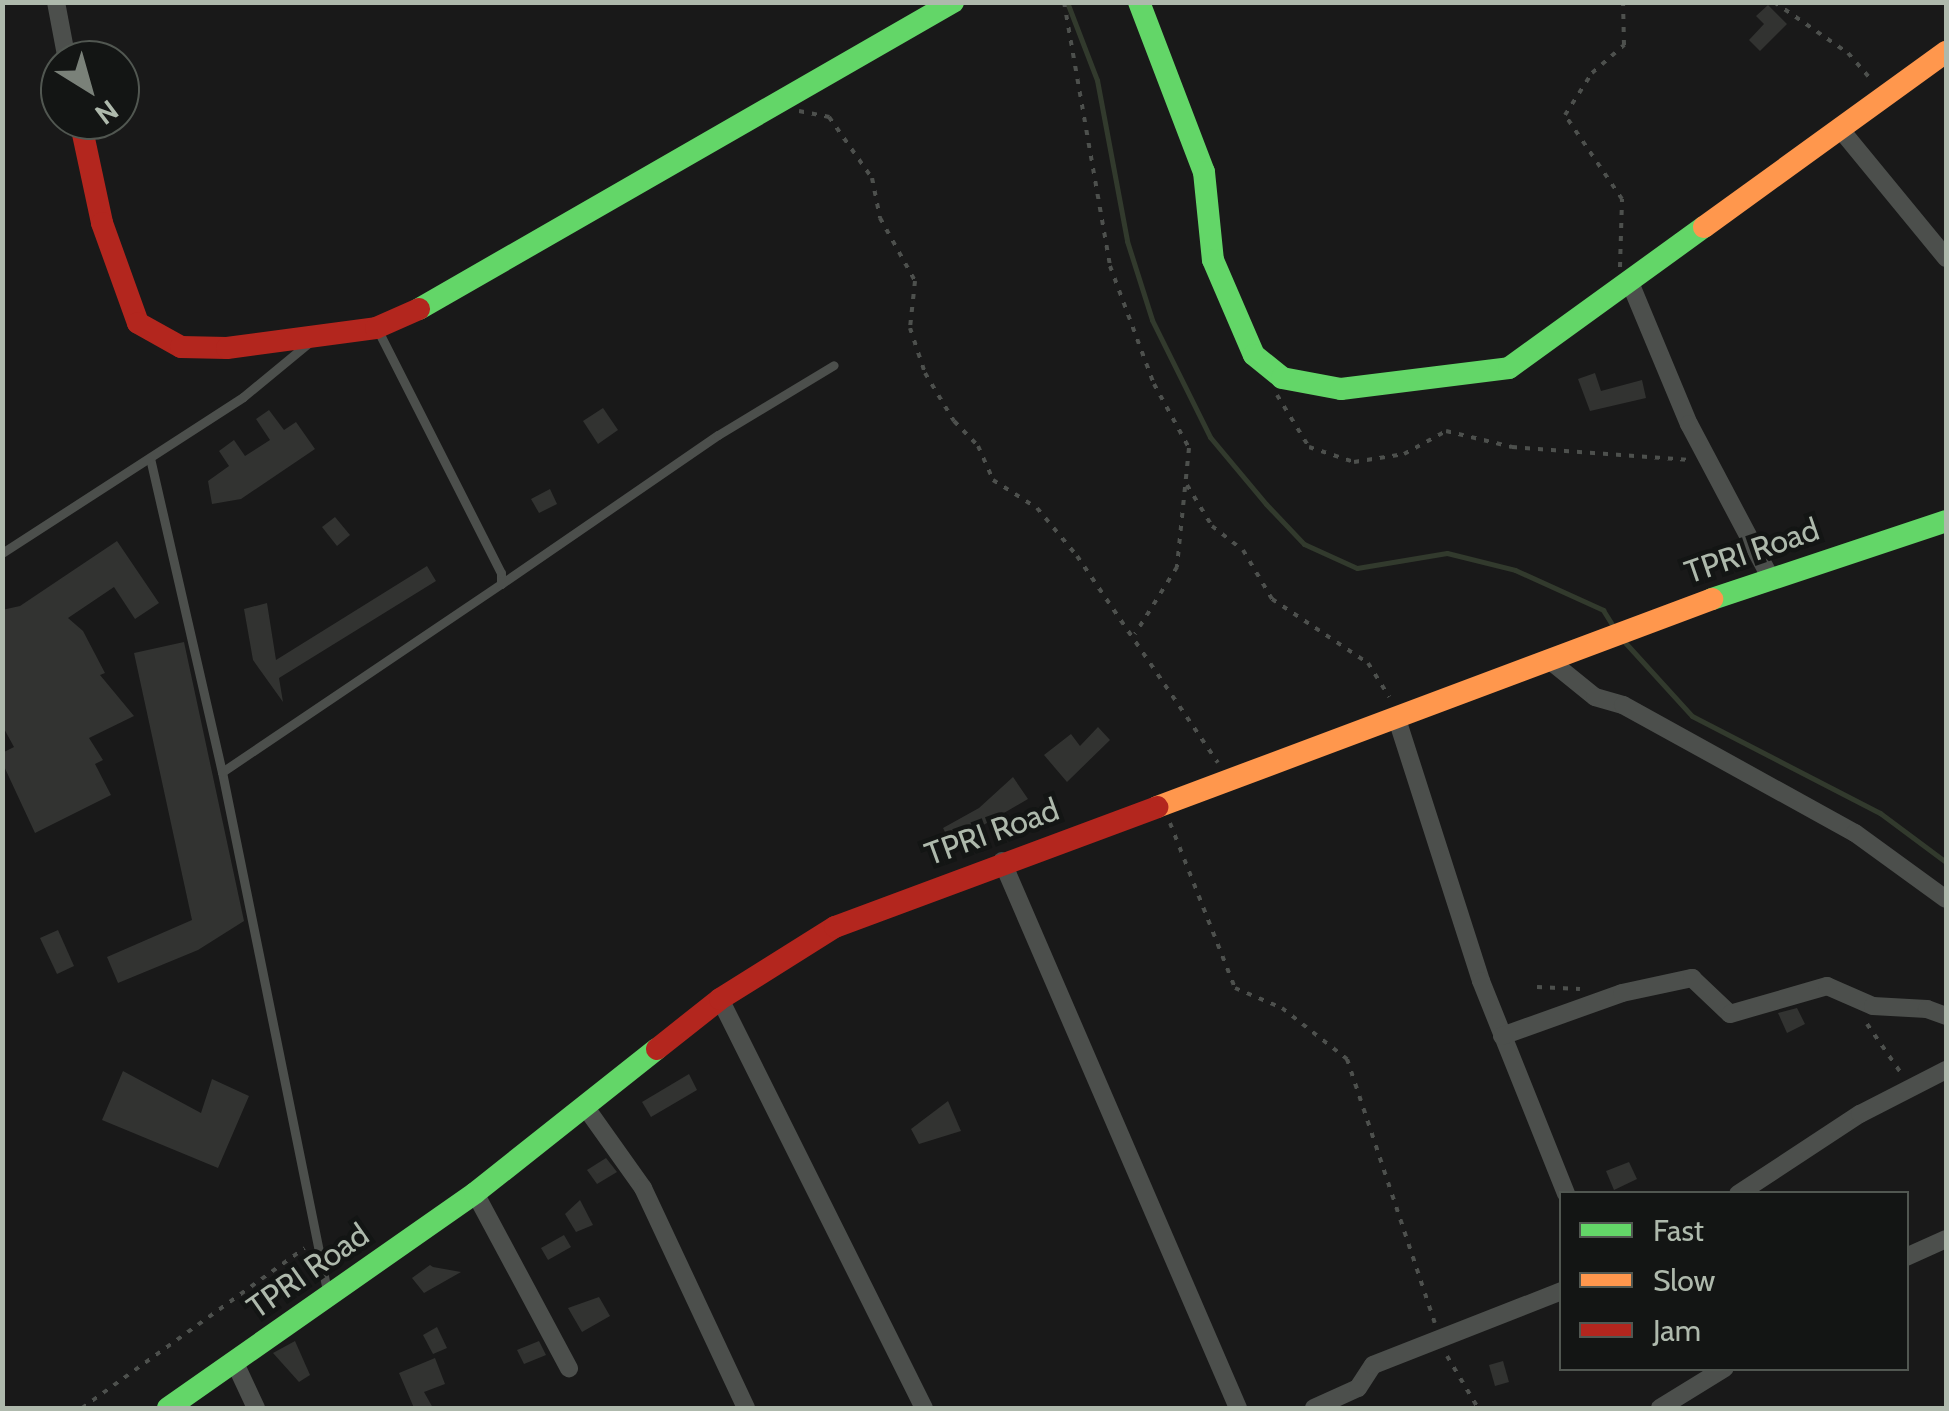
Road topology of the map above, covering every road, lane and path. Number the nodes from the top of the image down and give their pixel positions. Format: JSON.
{"nodes":[{"id":1,"x":56,"y":2,"type":"edge"},
{"id":2,"x":953,"y":2,"type":"edge"},
{"id":3,"x":1064,"y":2,"type":"edge"},
{"id":4,"x":1139,"y":2,"type":"edge"},
{"id":5,"x":1624,"y":2,"type":"edge"},
{"id":6,"x":1774,"y":2,"type":"edge"},
{"id":7,"x":63,"y":40,"type":"edge"},
{"id":8,"x":1946,"y":52,"type":"edge"},
{"id":9,"x":1890,"y":93,"type":"junction"},
{"id":10,"x":764,"y":106,"type":"junction"},
{"id":11,"x":1841,"y":130,"type":"junction"},
{"id":12,"x":84,"y":140,"type":"edge"},
{"id":13,"x":1946,"y":258,"type":"edge"},
{"id":14,"x":1631,"y":285,"type":"junction"},
{"id":15,"x":376,"y":328,"type":"junction"},
{"id":16,"x":317,"y":336,"type":"junction"},
{"id":17,"x":834,"y":365,"type":"dead end"},
{"id":18,"x":1264,"y":368,"type":"junction"},
{"id":19,"x":150,"y":458,"type":"junction"},
{"id":20,"x":1709,"y":462,"type":"junction"},
{"id":21,"x":1185,"y":482,"type":"junction"},
{"id":22,"x":1946,"y":521,"type":"edge"},
{"id":23,"x":2,"y":553,"type":"edge"},
{"id":24,"x":1770,"y":577,"type":"junction"},
{"id":25,"x":501,"y":584,"type":"junction"},
{"id":26,"x":1135,"y":634,"type":"junction"},
{"id":27,"x":1548,"y":659,"type":"junction"},
{"id":28,"x":1396,"y":716,"type":"junction"},
{"id":29,"x":222,"y":772,"type":"junction"},
{"id":30,"x":1231,"y":779,"type":"junction"},
{"id":31,"x":1161,"y":805,"type":"junction"},
{"id":32,"x":1002,"y":861,"type":"junction"},
{"id":33,"x":1946,"y":900,"type":"edge"},
{"id":34,"x":1838,"y":990,"type":"junction"},
{"id":35,"x":720,"y":999,"type":"junction"},
{"id":36,"x":1946,"y":1016,"type":"edge"},
{"id":37,"x":1502,"y":1036,"type":"junction"},
{"id":38,"x":1946,"y":1070,"type":"edge"},
{"id":39,"x":1911,"y":1088,"type":"junction"},
{"id":40,"x":584,"y":1105,"type":"junction"},
{"id":41,"x":1565,"y":1191,"type":"edge"},
{"id":42,"x":1743,"y":1191,"type":"edge"},
{"id":43,"x":476,"y":1193,"type":"junction"},
{"id":44,"x":1946,"y":1239,"type":"edge"},
{"id":45,"x":316,"y":1240,"type":"junction"},
{"id":46,"x":1909,"y":1256,"type":"edge"},
{"id":47,"x":1559,"y":1292,"type":"edge"},
{"id":48,"x":328,"y":1295,"type":"junction"},
{"id":49,"x":1439,"y":1336,"type":"junction"},
{"id":50,"x":234,"y":1363,"type":"junction"},
{"id":51,"x":569,"y":1368,"type":"dead end"},
{"id":52,"x":1720,"y":1371,"type":"edge"},
{"id":53,"x":82,"y":1408,"type":"edge"},
{"id":54,"x":168,"y":1408,"type":"edge"},
{"id":55,"x":256,"y":1408,"type":"edge"},
{"id":56,"x":746,"y":1408,"type":"edge"},
{"id":57,"x":924,"y":1408,"type":"edge"},
{"id":58,"x":1238,"y":1408,"type":"edge"},
{"id":59,"x":1314,"y":1408,"type":"edge"},
{"id":60,"x":1478,"y":1408,"type":"edge"},
{"id":61,"x":1660,"y":1408,"type":"edge"}],
"edges":[{"from":1,"to":7,"type":"street"},
{"from":2,"to":10,"type":"street"},
{"from":3,"to":21,"type":"path"},
{"from":4,"to":18,"type":"street"},
{"from":5,"to":14,"type":"path"},
{"from":6,"to":9,"type":"path"},
{"from":8,"to":9,"type":"street"},
{"from":9,"to":11,"type":"street"},
{"from":10,"to":15,"type":"street"},
{"from":10,"to":26,"type":"path"},
{"from":11,"to":13,"type":"street"},
{"from":11,"to":14,"type":"street"},
{"from":12,"to":16,"type":"street"},
{"from":14,"to":18,"type":"street"},
{"from":14,"to":20,"type":"street"},
{"from":15,"to":16,"type":"street"},
{"from":15,"to":25,"type":"lane"},
{"from":16,"to":19,"type":"lane"},
{"from":17,"to":25,"type":"lane"},
{"from":18,"to":20,"type":"path"},
{"from":19,"to":23,"type":"lane"},
{"from":19,"to":29,"type":"lane"},
{"from":20,"to":24,"type":"street"},
{"from":21,"to":26,"type":"path"},
{"from":21,"to":28,"type":"path"},
{"from":22,"to":24,"type":"street","name":"TPRI Road"},
{"from":24,"to":27,"type":"street","name":"TPRI Road"},
{"from":25,"to":29,"type":"lane"},
{"from":26,"to":30,"type":"path"},
{"from":27,"to":28,"type":"street","name":"TPRI Road"},
{"from":27,"to":33,"type":"street"},
{"from":28,"to":30,"type":"street","name":"TPRI Road"},
{"from":28,"to":37,"type":"street"},
{"from":29,"to":45,"type":"lane"},
{"from":30,"to":31,"type":"street","name":"TPRI Road"},
{"from":31,"to":32,"type":"street","name":"TPRI Road"},
{"from":31,"to":49,"type":"path"},
{"from":32,"to":35,"type":"street","name":"TPRI Road"},
{"from":32,"to":58,"type":"street"},
{"from":34,"to":36,"type":"street"},
{"from":34,"to":37,"type":"street"},
{"from":34,"to":39,"type":"path"},
{"from":35,"to":40,"type":"street","name":"TPRI Road"},
{"from":35,"to":57,"type":"street"},
{"from":37,"to":41,"type":"street"},
{"from":38,"to":39,"type":"street"},
{"from":39,"to":42,"type":"street"},
{"from":40,"to":43,"type":"street","name":"TPRI Road"},
{"from":40,"to":56,"type":"street"},
{"from":43,"to":48,"type":"street","name":"TPRI Road"},
{"from":43,"to":51,"type":"street"},
{"from":44,"to":46,"type":"street"},
{"from":45,"to":48,"type":"lane"},
{"from":45,"to":53,"type":"path"},
{"from":47,"to":49,"type":"street"},
{"from":48,"to":50,"type":"street","name":"TPRI Road"},
{"from":49,"to":59,"type":"street"},
{"from":49,"to":60,"type":"path"},
{"from":50,"to":54,"type":"street","name":"TPRI Road"},
{"from":50,"to":55,"type":"street"},
{"from":52,"to":61,"type":"street"}]}
